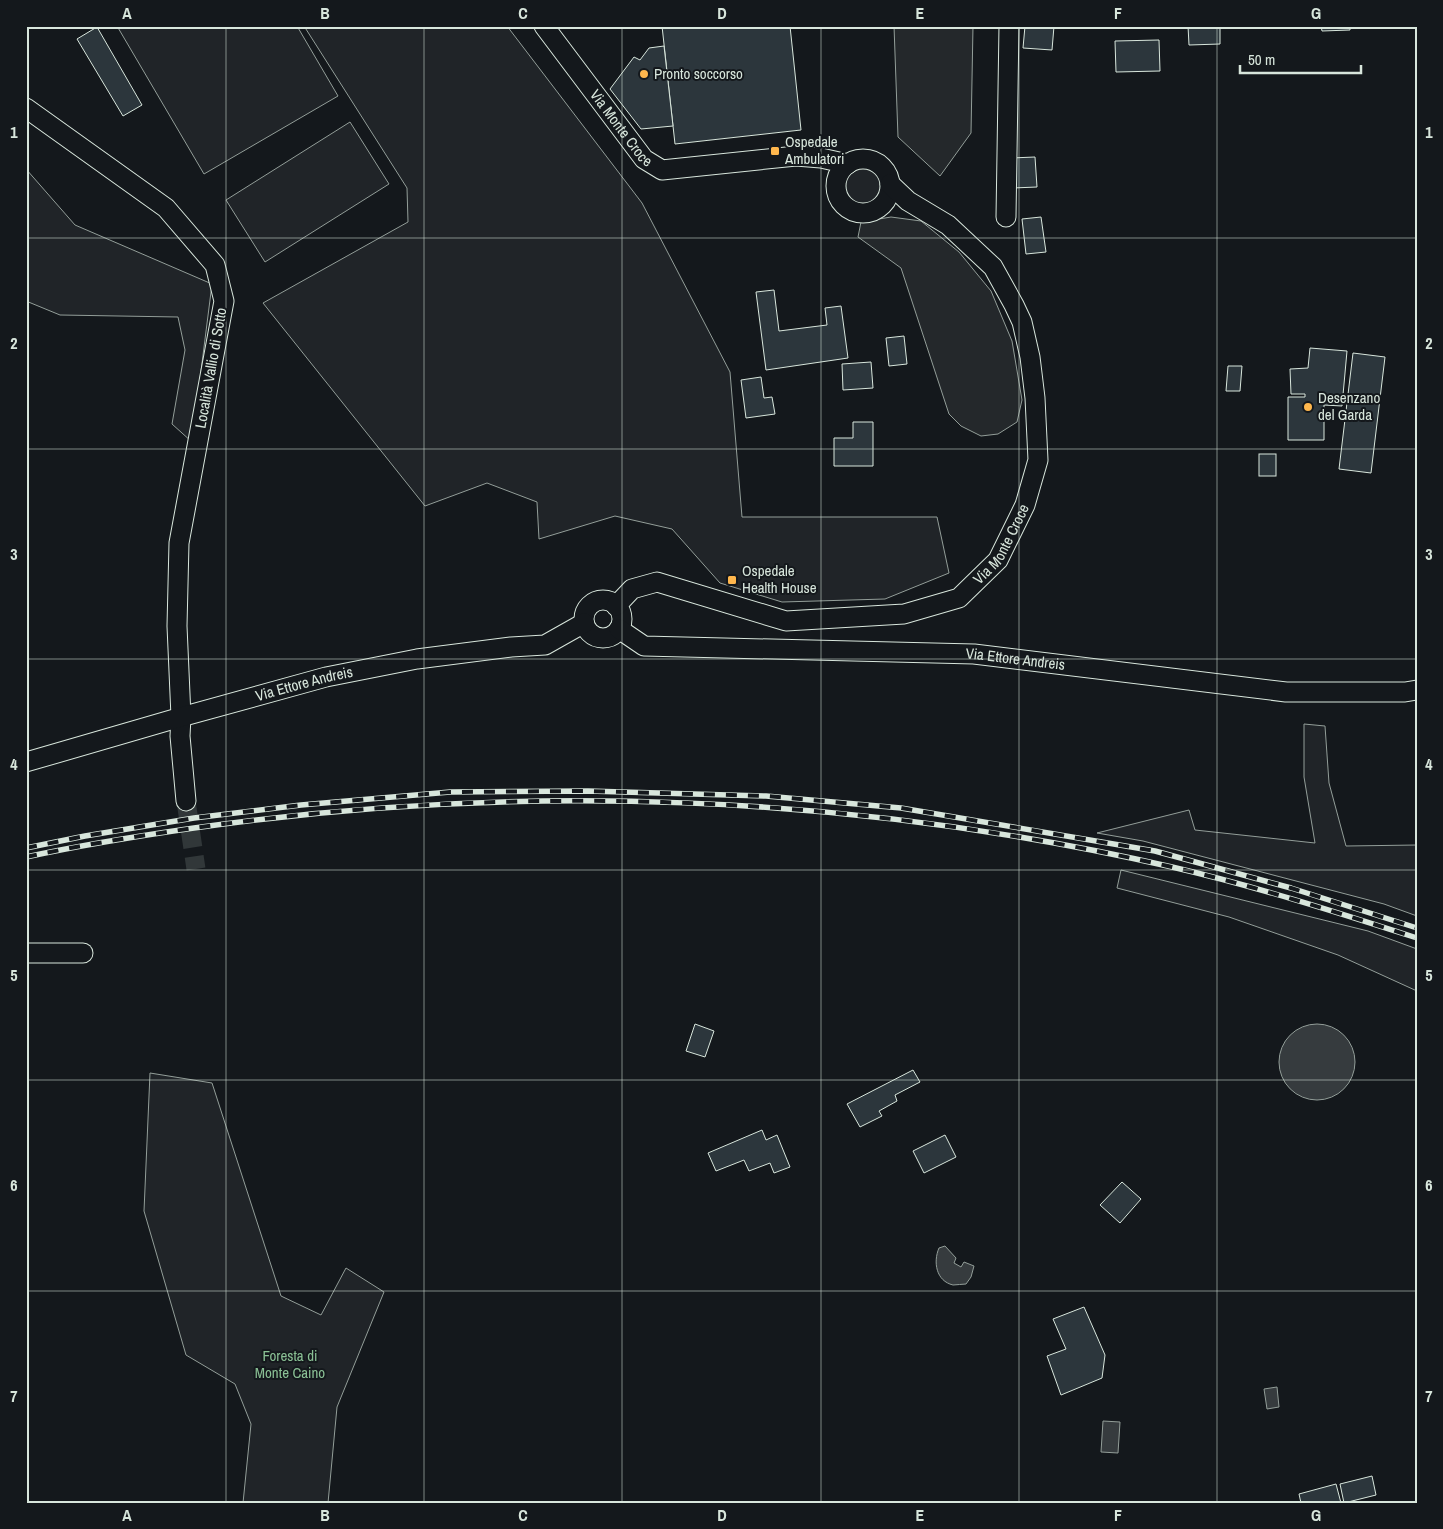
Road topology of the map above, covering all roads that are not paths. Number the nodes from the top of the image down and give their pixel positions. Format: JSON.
{"nodes":[{"id":1,"x":544,"y":26,"type":"edge"},
{"id":2,"x":1008,"y":26,"type":"edge"},
{"id":3,"x":26,"y":108,"type":"edge"},
{"id":4,"x":821,"y":158,"type":"junction"},
{"id":5,"x":848,"y":164,"type":"junction"},
{"id":6,"x":837,"y":181,"type":"junction"},
{"id":7,"x":888,"y":192,"type":"junction"},
{"id":8,"x":1006,"y":217,"type":"dead end"},
{"id":9,"x":616,"y":606,"type":"junction"},
{"id":10,"x":584,"y":623,"type":"junction"},
{"id":11,"x":619,"y":628,"type":"junction"},
{"id":12,"x":1417,"y":690,"type":"edge"},
{"id":13,"x":181,"y":716,"type":"junction"},
{"id":14,"x":26,"y":762,"type":"edge"},
{"id":15,"x":186,"y":802,"type":"tunnel mouth"},
{"id":16,"x":26,"y":953,"type":"edge"},
{"id":17,"x":83,"y":953,"type":"dead end"}],
"edges":[{"from":1,"to":4,"type":"street","name":"Via Monte Croce"},
{"from":2,"to":8,"type":"street"},
{"from":3,"to":13,"type":"street","name":"Località Vallio di Sotto"},
{"from":4,"to":5,"type":"street","name":"Via Monte Croce"},
{"from":4,"to":6,"type":"street"},
{"from":5,"to":6,"type":"street"},
{"from":5,"to":7,"type":"street"},
{"from":6,"to":7,"type":"street"},
{"from":7,"to":9,"type":"street","name":"Via Monte Croce"},
{"from":9,"to":10,"type":"street"},
{"from":9,"to":11,"type":"street"},
{"from":10,"to":11,"type":"street"},
{"from":10,"to":13,"type":"street","name":"Via Ettore Andreis"},
{"from":11,"to":12,"type":"street","name":"Via Ettore Andreis"},
{"from":13,"to":14,"type":"street","name":"Via Ettore Andreis"},
{"from":13,"to":15,"type":"street","name":"Località Vallio di Sotto"},
{"from":16,"to":17,"type":"street"}]}
